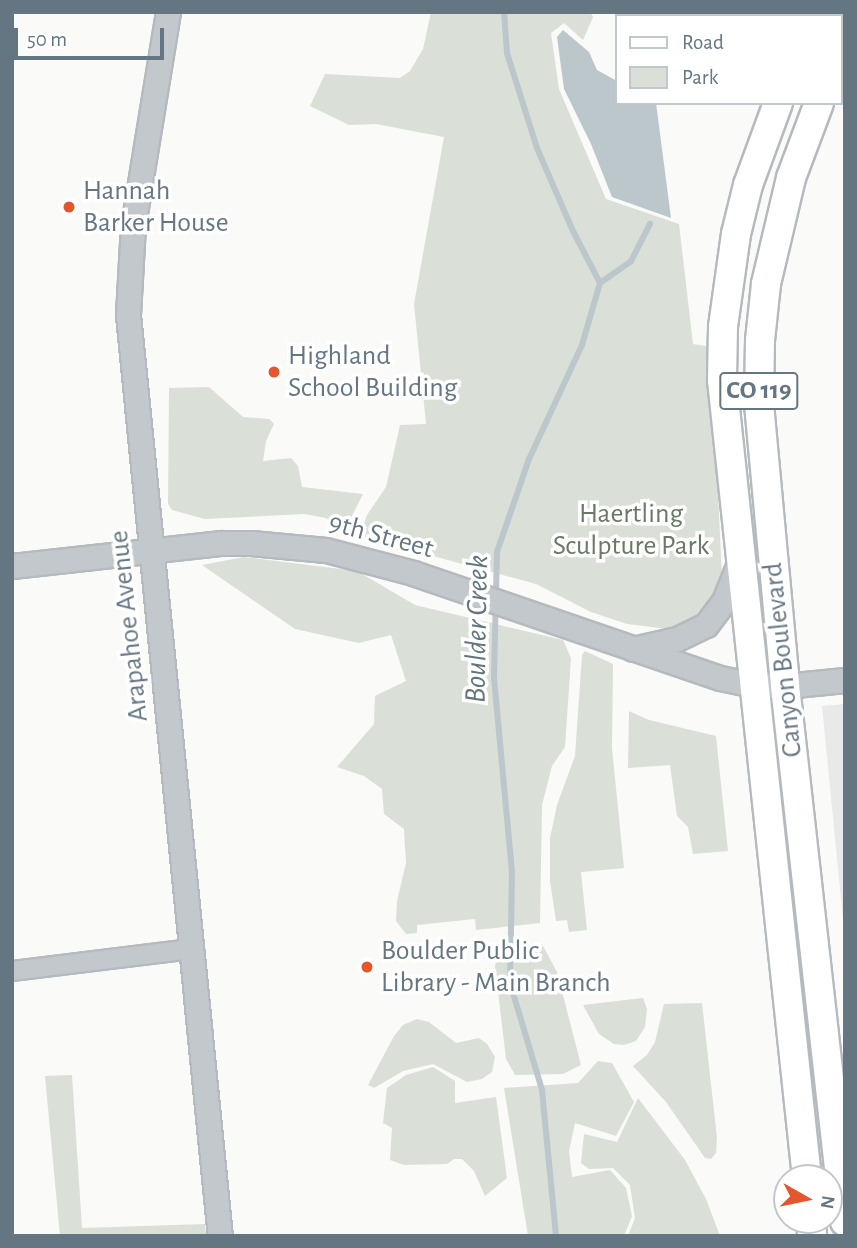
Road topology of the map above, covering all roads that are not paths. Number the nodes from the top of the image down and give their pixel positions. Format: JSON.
{"nodes":[{"id":1,"x":168,"y":12,"type":"edge"},
{"id":2,"x":777,"y":105,"type":"edge"},
{"id":3,"x":818,"y":105,"type":"edge"},
{"id":4,"x":151,"y":550,"type":"junction"},
{"id":5,"x":740,"y":561,"type":"junction"},
{"id":6,"x":12,"y":566,"type":"edge"},
{"id":7,"x":632,"y":649,"type":"junction"},
{"id":8,"x":845,"y":680,"type":"edge"},
{"id":9,"x":752,"y":685,"type":"junction"},
{"id":10,"x":785,"y":687,"type":"junction"},
{"id":11,"x":191,"y":949,"type":"junction"},
{"id":12,"x":12,"y":971,"type":"edge"},
{"id":13,"x":805,"y":1164,"type":"edge"},
{"id":14,"x":845,"y":1222,"type":"edge"},
{"id":15,"x":220,"y":1236,"type":"edge"}],
"edges":[{"from":1,"to":4,"type":"street","name":"Arapahoe Avenue"},
{"from":2,"to":5,"type":"main road","name":"Canyon Boulevard","number":"CO 119"},
{"from":3,"to":10,"type":"main road","name":"Canyon Boulevard","number":"CO 119"},
{"from":4,"to":6,"type":"street","name":"9th Street"},
{"from":4,"to":7,"type":"street","name":"9th Street"},
{"from":4,"to":11,"type":"street","name":"Arapahoe Avenue"},
{"from":5,"to":7,"type":"street"},
{"from":5,"to":9,"type":"main road","name":"Canyon Boulevard","number":"CO 119"},
{"from":7,"to":9,"type":"street","name":"9th Street"},
{"from":8,"to":10,"type":"street","name":"9th Street"},
{"from":9,"to":10,"type":"street","name":"9th Street"},
{"from":9,"to":13,"type":"main road","name":"Canyon Boulevard","number":"CO 119"},
{"from":10,"to":14,"type":"main road","name":"Canyon Boulevard","number":"CO 119"},
{"from":11,"to":12,"type":"street"},
{"from":11,"to":15,"type":"street","name":"Arapahoe Avenue"}]}
